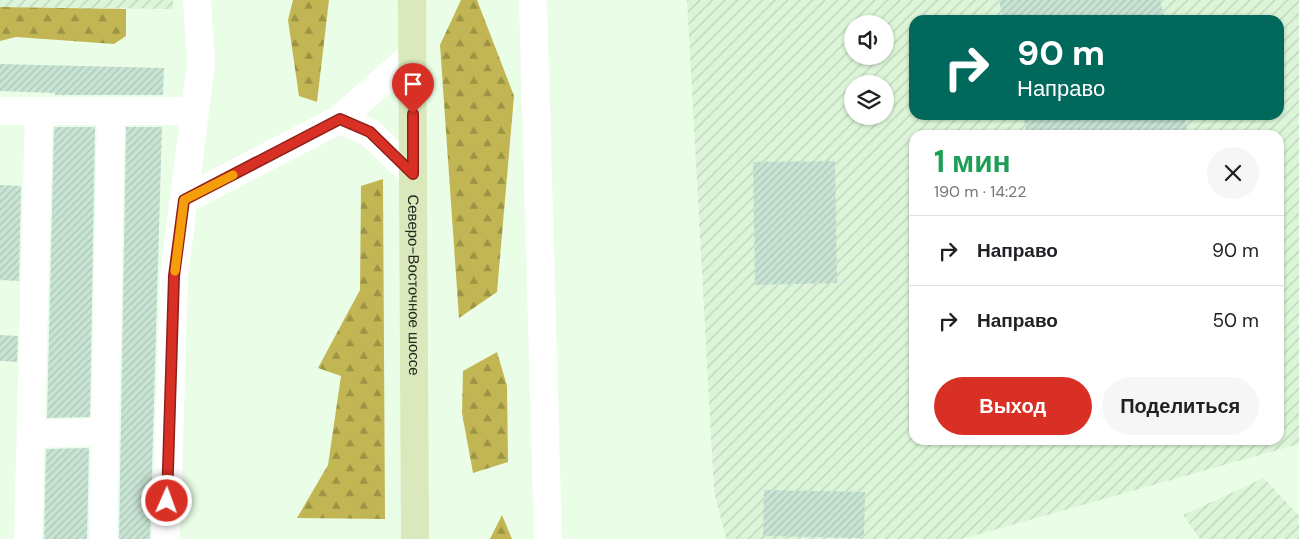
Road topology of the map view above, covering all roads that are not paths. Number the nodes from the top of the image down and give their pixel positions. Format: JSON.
{"nodes":[{"id":1,"x":197,"y":0,"type":"edge"},
{"id":2,"x":412,"y":0,"type":"edge"},
{"id":3,"x":533,"y":0,"type":"edge"},
{"id":4,"x":412,"y":55,"type":"junction"},
{"id":5,"x":0,"y":111,"type":"edge"},
{"id":6,"x":39,"y":111,"type":"junction"},
{"id":7,"x":111,"y":111,"type":"junction"},
{"id":8,"x":195,"y":111,"type":"junction"},
{"id":9,"x":340,"y":119,"type":"junction"},
{"id":10,"x":413,"y":174,"type":"junction"},
{"id":11,"x":184,"y":200,"type":"junction"},
{"id":12,"x":105,"y":432,"type":"junction"},
{"id":13,"x":31,"y":434,"type":"junction"},
{"id":14,"x":28,"y":539,"type":"edge"},
{"id":15,"x":103,"y":539,"type":"edge"},
{"id":16,"x":166,"y":539,"type":"edge"},
{"id":17,"x":415,"y":539,"type":"edge"},
{"id":18,"x":548,"y":539,"type":"edge"}],
"edges":[{"from":1,"to":8,"type":"lane"},
{"from":2,"to":4,"type":"main road","name":"Северо-Восточное шоссе"},
{"from":3,"to":18,"type":"lane"},
{"from":4,"to":9,"type":"lane"},
{"from":4,"to":10,"type":"main road","name":"Северо-Восточное шоссе"},
{"from":5,"to":6,"type":"lane"},
{"from":6,"to":7,"type":"lane"},
{"from":6,"to":13,"type":"lane"},
{"from":7,"to":8,"type":"lane"},
{"from":7,"to":12,"type":"lane"},
{"from":8,"to":11,"type":"lane"},
{"from":9,"to":10,"type":"lane"},
{"from":9,"to":11,"type":"lane"},
{"from":10,"to":17,"type":"main road","name":"Северо-Восточное шоссе"},
{"from":11,"to":16,"type":"lane"},
{"from":12,"to":13,"type":"lane"},
{"from":12,"to":15,"type":"lane"},
{"from":13,"to":14,"type":"lane"}]}
